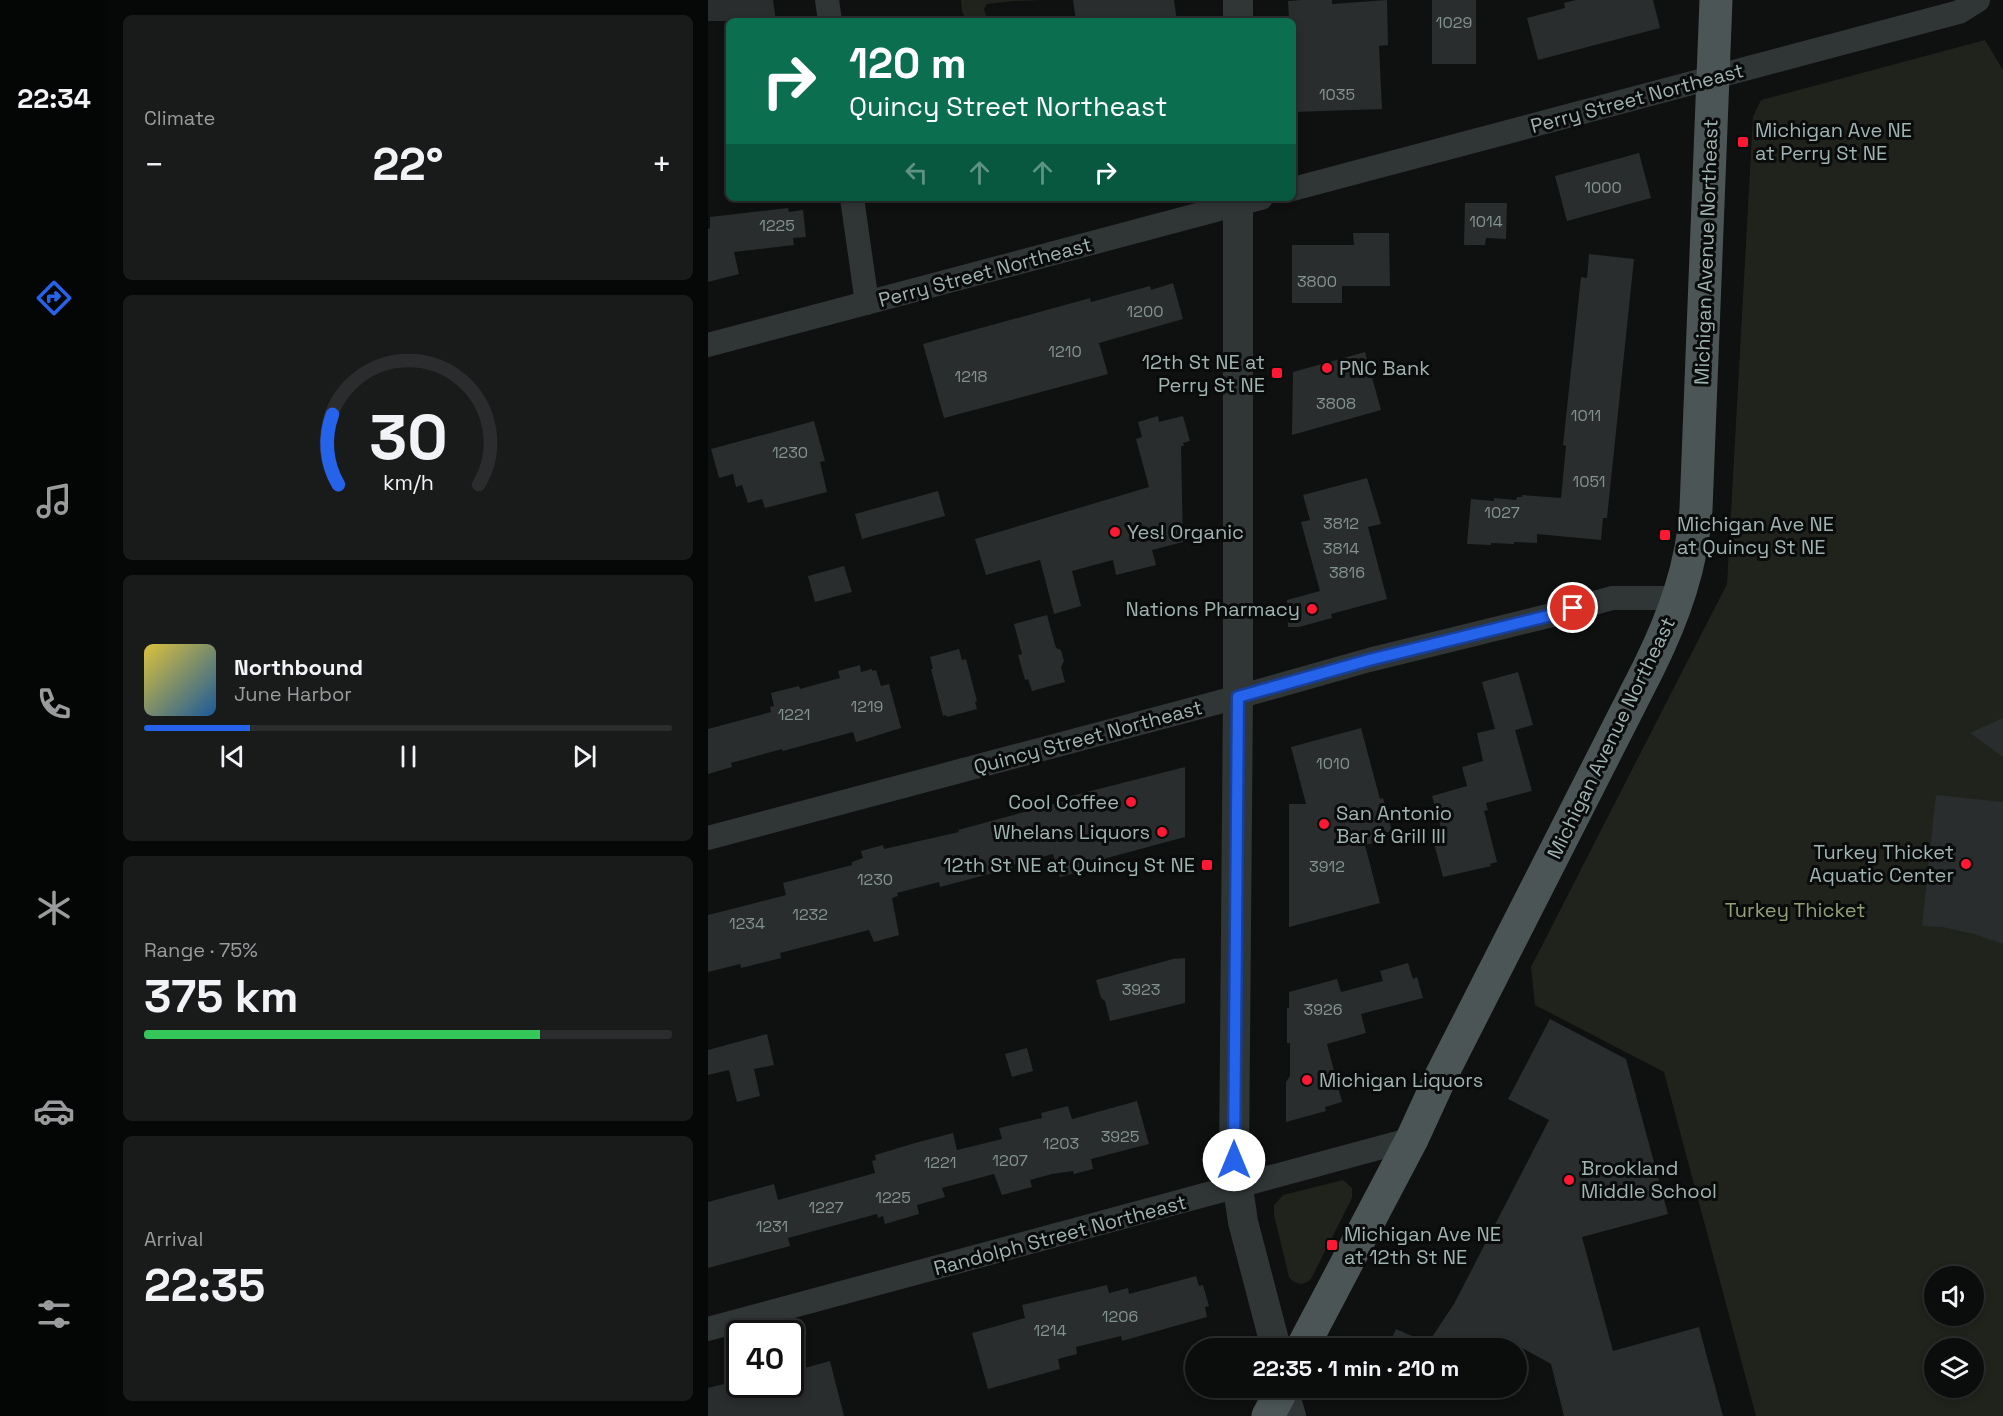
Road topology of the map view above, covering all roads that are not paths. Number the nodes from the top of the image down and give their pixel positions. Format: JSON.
{"nodes":[{"id":1,"x":827,"y":0,"type":"edge"},
{"id":2,"x":1238,"y":0,"type":"edge"},
{"id":3,"x":1716,"y":0,"type":"edge"},
{"id":4,"x":1978,"y":0,"type":"edge"},
{"id":5,"x":830,"y":18,"type":"edge"},
{"id":6,"x":1238,"y":18,"type":"edge"},
{"id":7,"x":1712,"y":78,"type":"junction"},
{"id":8,"x":1296,"y":188,"type":"edge"},
{"id":9,"x":852,"y":201,"type":"edge"},
{"id":10,"x":1242,"y":201,"type":"edge"},
{"id":11,"x":1246,"y":201,"type":"edge"},
{"id":12,"x":867,"y":303,"type":"junction"},
{"id":13,"x":708,"y":345,"type":"edge"},
{"id":14,"x":1679,"y":598,"type":"junction"},
{"id":15,"x":1238,"y":697,"type":"junction"},
{"id":16,"x":708,"y":838,"type":"edge"},
{"id":17,"x":1412,"y":1139,"type":"junction"},
{"id":18,"x":1238,"y":1185,"type":"junction"},
{"id":19,"x":708,"y":1329,"type":"edge"},
{"id":20,"x":1273,"y":1338,"type":"edge"},
{"id":21,"x":1307,"y":1338,"type":"edge"},
{"id":22,"x":1279,"y":1398,"type":"edge"},
{"id":23,"x":1288,"y":1398,"type":"edge"},
{"id":24,"x":1268,"y":1416,"type":"edge"},
{"id":25,"x":1294,"y":1416,"type":"edge"}],
"edges":[{"from":1,"to":5,"type":"street"},
{"from":2,"to":6,"type":"street"},
{"from":3,"to":7,"type":"main road","name":"Michigan Avenue Northeast"},
{"from":4,"to":7,"type":"street","name":"Perry Street Northeast"},
{"from":7,"to":8,"type":"street","name":"Perry Street Northeast"},
{"from":7,"to":14,"type":"main road","name":"Michigan Avenue Northeast"},
{"from":9,"to":12,"type":"street"},
{"from":10,"to":12,"type":"street","name":"Perry Street Northeast"},
{"from":11,"to":15,"type":"street"},
{"from":12,"to":13,"type":"street","name":"Perry Street Northeast"},
{"from":14,"to":15,"type":"street","name":"Quincy Street Northeast"},
{"from":14,"to":17,"type":"main road","name":"Michigan Avenue Northeast"},
{"from":15,"to":16,"type":"street","name":"Quincy Street Northeast"},
{"from":15,"to":18,"type":"street"},
{"from":17,"to":18,"type":"street","name":"Randolph Street Northeast"},
{"from":17,"to":21,"type":"main road","name":"Michigan Avenue Northeast"},
{"from":18,"to":19,"type":"street","name":"Randolph Street Northeast"},
{"from":18,"to":20,"type":"street"},
{"from":22,"to":24,"type":"main road"},
{"from":23,"to":25,"type":"street"}]}
